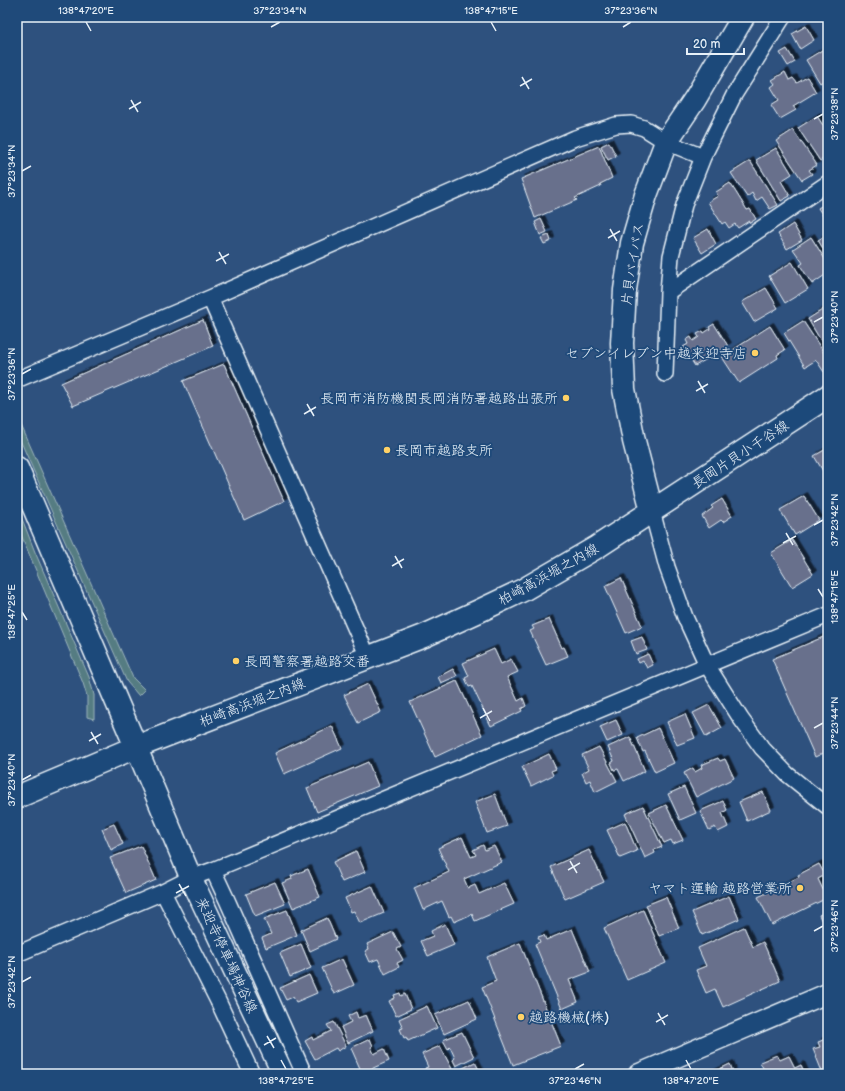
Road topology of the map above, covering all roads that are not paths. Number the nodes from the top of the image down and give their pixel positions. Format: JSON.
{"nodes":[{"id":1,"x":743,"y":17,"type":"edge"},
{"id":2,"x":783,"y":18,"type":"edge"},
{"id":3,"x":666,"y":142,"type":"junction"},
{"id":4,"x":703,"y":157,"type":"junction"},
{"id":5,"x":828,"y":183,"type":"edge"},
{"id":6,"x":668,"y":292,"type":"junction"},
{"id":7,"x":210,"y":298,"type":"junction"},
{"id":8,"x":665,"y":374,"type":"dead end"},
{"id":9,"x":17,"y":377,"type":"edge"},
{"id":10,"x":828,"y":396,"type":"edge"},
{"id":11,"x":18,"y":471,"type":"edge"},
{"id":12,"x":652,"y":511,"type":"junction"},
{"id":13,"x":828,"y":615,"type":"edge"},
{"id":14,"x":368,"y":657,"type":"junction"},
{"id":15,"x":707,"y":665,"type":"junction"},
{"id":16,"x":136,"y":747,"type":"junction"},
{"id":17,"x":17,"y":797,"type":"edge"},
{"id":18,"x":828,"y":807,"type":"edge"},
{"id":19,"x":213,"y":870,"type":"junction"},
{"id":20,"x":191,"y":878,"type":"junction"},
{"id":21,"x":163,"y":892,"type":"junction"},
{"id":22,"x":17,"y":954,"type":"edge"},
{"id":23,"x":828,"y":993,"type":"edge"},
{"id":24,"x":252,"y":1074,"type":"edge"},
{"id":25,"x":283,"y":1074,"type":"edge"},
{"id":26,"x":304,"y":1074,"type":"edge"},
{"id":27,"x":638,"y":1074,"type":"edge"}],
"edges":[{"from":1,"to":3,"type":"main road","name":"片貝バイパス"},
{"from":2,"to":4,"type":"street"},
{"from":3,"to":4,"type":"street"},
{"from":3,"to":7,"type":"street"},
{"from":3,"to":12,"type":"main road","name":"片貝バイパス"},
{"from":4,"to":6,"type":"street"},
{"from":5,"to":6,"type":"street"},
{"from":6,"to":8,"type":"street"},
{"from":7,"to":9,"type":"street"},
{"from":7,"to":14,"type":"street"},
{"from":10,"to":12,"type":"main road","name":"長岡片貝小千谷線"},
{"from":11,"to":16,"type":"main road"},
{"from":12,"to":14,"type":"main road","name":"柏崎高浜堀之内線"},
{"from":12,"to":15,"type":"street"},
{"from":13,"to":15,"type":"street"},
{"from":14,"to":16,"type":"main road","name":"柏崎高浜堀之内線"},
{"from":15,"to":18,"type":"street"},
{"from":15,"to":19,"type":"street"},
{"from":16,"to":17,"type":"main road","name":"柏崎高浜堀之内線"},
{"from":16,"to":20,"type":"main road","name":"来迎寺停車場神谷線"},
{"from":19,"to":20,"type":"street"},
{"from":19,"to":26,"type":"street"},
{"from":20,"to":21,"type":"street"},
{"from":20,"to":25,"type":"main road","name":"来迎寺停車場神谷線"},
{"from":21,"to":22,"type":"street"},
{"from":21,"to":24,"type":"street"},
{"from":23,"to":27,"type":"street"}]}
